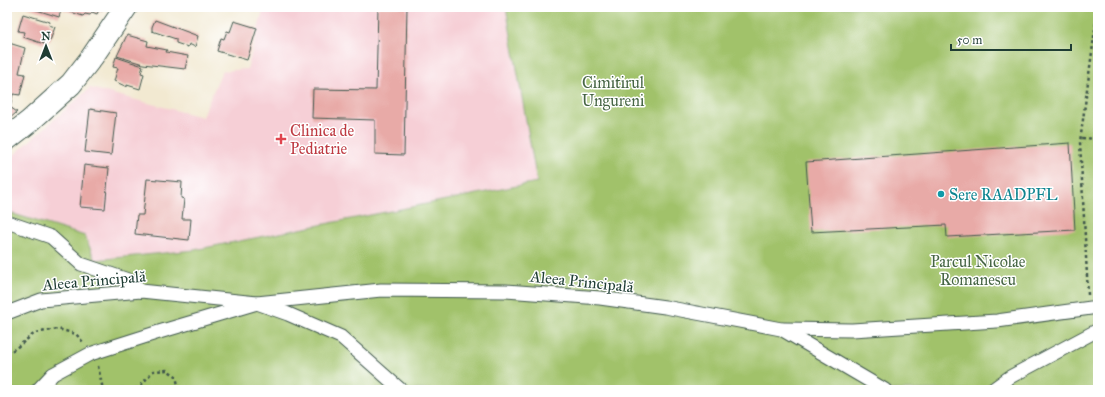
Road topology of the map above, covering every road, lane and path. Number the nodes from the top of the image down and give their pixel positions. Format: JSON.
{"nodes":[{"id":1,"x":126,"y":7,"type":"edge"},
{"id":2,"x":1098,"y":7,"type":"edge"},
{"id":3,"x":1082,"y":138,"type":"junction"},
{"id":4,"x":7,"y":139,"type":"edge"},
{"id":5,"x":1098,"y":139,"type":"edge"},
{"id":6,"x":7,"y":222,"type":"edge"},
{"id":7,"x":141,"y":291,"type":"junction"},
{"id":8,"x":257,"y":303,"type":"junction"},
{"id":9,"x":1093,"y":308,"type":"edge"},
{"id":10,"x":7,"y":313,"type":"edge"},
{"id":11,"x":781,"y":329,"type":"junction"},
{"id":12,"x":1098,"y":330,"type":"edge"},
{"id":13,"x":7,"y":354,"type":"edge"},
{"id":14,"x":90,"y":354,"type":"junction"},
{"id":15,"x":38,"y":390,"type":"edge"},
{"id":16,"x":103,"y":390,"type":"edge"},
{"id":17,"x":137,"y":390,"type":"edge"},
{"id":18,"x":178,"y":390,"type":"edge"},
{"id":19,"x":402,"y":390,"type":"edge"},
{"id":20,"x":885,"y":390,"type":"edge"},
{"id":21,"x":992,"y":390,"type":"edge"}],
"edges":[{"from":1,"to":4,"type":"street"},
{"from":2,"to":3,"type":"path"},
{"from":3,"to":5,"type":"path"},
{"from":3,"to":9,"type":"path"},
{"from":6,"to":7,"type":"street"},
{"from":7,"to":8,"type":"street","name":"Aleea Principală"},
{"from":7,"to":10,"type":"street","name":"Aleea Principală"},
{"from":8,"to":11,"type":"street","name":"Aleea Principală"},
{"from":8,"to":14,"type":"street","name":"Aleea Principală"},
{"from":8,"to":19,"type":"street"},
{"from":9,"to":11,"type":"street"},
{"from":11,"to":20,"type":"street","name":"Aleea Principală"},
{"from":12,"to":21,"type":"street"},
{"from":13,"to":14,"type":"path"},
{"from":14,"to":15,"type":"street","name":"Aleea Principală"},
{"from":14,"to":16,"type":"path"},
{"from":17,"to":18,"type":"path"}]}
